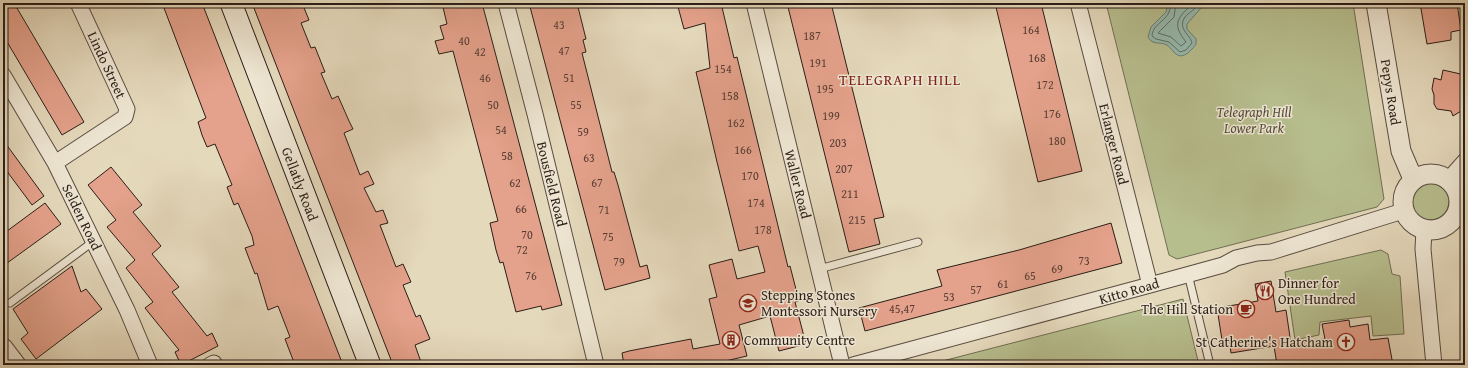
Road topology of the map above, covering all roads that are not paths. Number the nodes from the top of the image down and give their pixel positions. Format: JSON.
{"nodes":[{"id":1,"x":78,"y":3,"type":"edge"},
{"id":2,"x":231,"y":3,"type":"edge"},
{"id":3,"x":506,"y":3,"type":"edge"},
{"id":4,"x":754,"y":3,"type":"edge"},
{"id":5,"x":1078,"y":3,"type":"edge"},
{"id":6,"x":1376,"y":3,"type":"edge"},
{"id":7,"x":3,"y":75,"type":"edge"},
{"id":8,"x":1465,"y":161,"type":"edge"},
{"id":9,"x":55,"y":163,"type":"junction"},
{"id":10,"x":1413,"y":179,"type":"junction"},
{"id":11,"x":1448,"y":180,"type":"junction"},
{"id":12,"x":1462,"y":200,"type":"edge"},
{"id":13,"x":1403,"y":211,"type":"junction"},
{"id":14,"x":1424,"y":230,"type":"junction"},
{"id":15,"x":94,"y":241,"type":"junction"},
{"id":16,"x":918,"y":242,"type":"dead end"},
{"id":17,"x":819,"y":269,"type":"junction"},
{"id":18,"x":1188,"y":274,"type":"junction"},
{"id":19,"x":1150,"y":285,"type":"junction"},
{"id":20,"x":10,"y":303,"type":"dead end"},
{"id":21,"x":3,"y":348,"type":"edge"},
{"id":22,"x":16,"y":365,"type":"edge"},
{"id":23,"x":150,"y":365,"type":"edge"},
{"id":24,"x":370,"y":365,"type":"edge"},
{"id":25,"x":596,"y":365,"type":"edge"},
{"id":26,"x":842,"y":365,"type":"edge"},
{"id":27,"x":853,"y":365,"type":"edge"},
{"id":28,"x":1210,"y":365,"type":"edge"},
{"id":29,"x":1434,"y":365,"type":"edge"}],
"edges":[{"from":1,"to":9,"type":"street","name":"Lindo Street"},
{"from":2,"to":24,"type":"main road","name":"Gellatly Road"},
{"from":3,"to":25,"type":"street","name":"Bousfield Road"},
{"from":4,"to":17,"type":"street","name":"Waller Road"},
{"from":5,"to":19,"type":"street","name":"Erlanger Road"},
{"from":6,"to":10,"type":"street","name":"Pepys Road"},
{"from":7,"to":9,"type":"street","name":"Selden Road"},
{"from":8,"to":11,"type":"street"},
{"from":9,"to":15,"type":"street","name":"Selden Road"},
{"from":10,"to":11,"type":"street"},
{"from":10,"to":13,"type":"street"},
{"from":11,"to":12,"type":"street"},
{"from":12,"to":14,"type":"street"},
{"from":13,"to":14,"type":"street"},
{"from":13,"to":18,"type":"street","name":"Kitto Road"},
{"from":14,"to":29,"type":"street"},
{"from":15,"to":20,"type":"lane"},
{"from":15,"to":23,"type":"street","name":"Selden Road"},
{"from":16,"to":17,"type":"lane"},
{"from":17,"to":26,"type":"street","name":"Waller Road"},
{"from":18,"to":19,"type":"street","name":"Kitto Road"},
{"from":18,"to":28,"type":"lane"},
{"from":19,"to":27,"type":"street","name":"Kitto Road"},
{"from":21,"to":22,"type":"street"}]}
